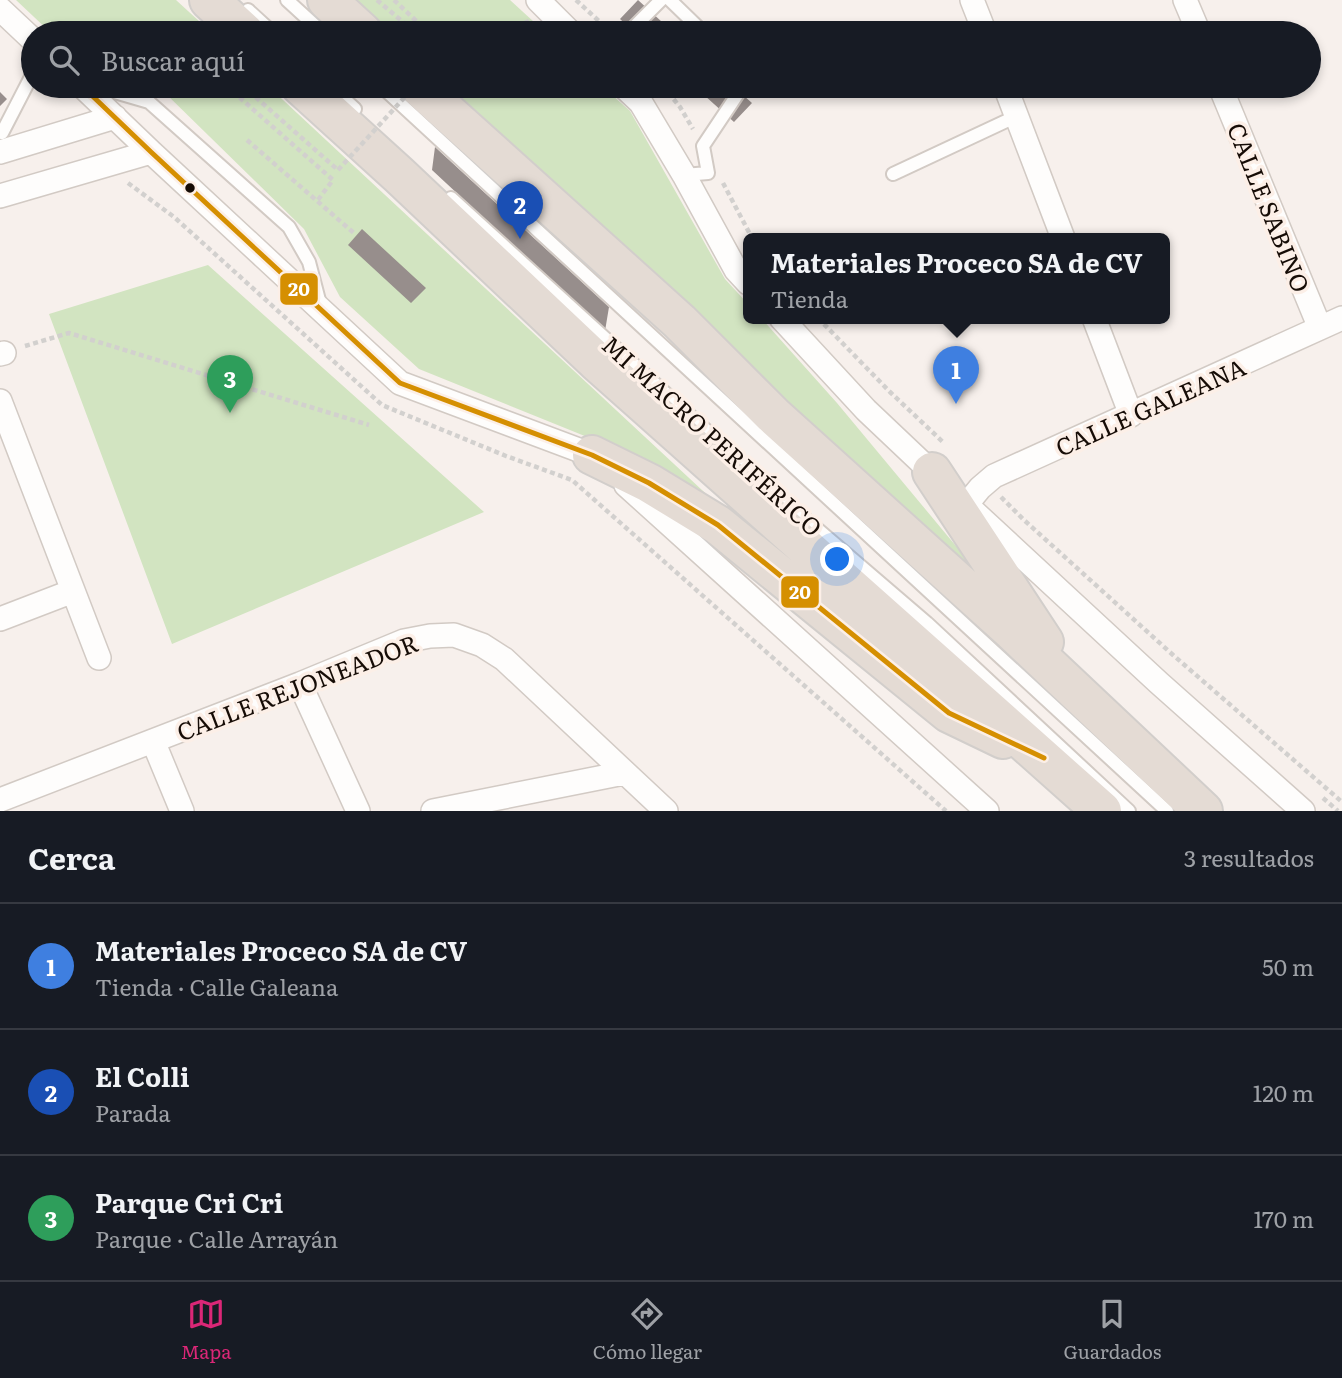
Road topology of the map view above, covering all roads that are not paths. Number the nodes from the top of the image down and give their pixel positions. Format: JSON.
{"nodes":[{"id":1,"x":209,"y":0,"type":"edge"},
{"id":2,"x":237,"y":0,"type":"edge"},
{"id":3,"x":287,"y":0,"type":"edge"},
{"id":4,"x":327,"y":0,"type":"edge"},
{"id":5,"x":538,"y":0,"type":"edge"},
{"id":6,"x":661,"y":0,"type":"edge"},
{"id":7,"x":670,"y":0,"type":"edge"},
{"id":8,"x":972,"y":0,"type":"edge"},
{"id":9,"x":1185,"y":0,"type":"edge"},
{"id":10,"x":0,"y":9,"type":"edge"},
{"id":11,"x":231,"y":21,"type":"edge"},
{"id":12,"x":260,"y":21,"type":"edge"},
{"id":13,"x":310,"y":21,"type":"edge"},
{"id":14,"x":350,"y":21,"type":"edge"},
{"id":15,"x":559,"y":21,"type":"edge"},
{"id":16,"x":640,"y":21,"type":"edge"},
{"id":17,"x":692,"y":21,"type":"edge"},
{"id":18,"x":980,"y":21,"type":"edge"},
{"id":19,"x":1194,"y":21,"type":"edge"},
{"id":20,"x":21,"y":29,"type":"edge"},
{"id":21,"x":23,"y":98,"type":"edge"},
{"id":22,"x":95,"y":98,"type":"edge"},
{"id":23,"x":135,"y":98,"type":"edge"},
{"id":24,"x":314,"y":98,"type":"edge"},
{"id":25,"x":343,"y":98,"type":"edge"},
{"id":26,"x":394,"y":98,"type":"edge"},
{"id":27,"x":429,"y":98,"type":"edge"},
{"id":28,"x":636,"y":98,"type":"edge"},
{"id":29,"x":735,"y":98,"type":"edge"},
{"id":30,"x":1010,"y":98,"type":"edge"},
{"id":31,"x":1225,"y":98,"type":"edge"},
{"id":32,"x":1017,"y":116,"type":"junction"},
{"id":33,"x":115,"y":117,"type":"junction"},
{"id":34,"x":368,"y":122,"type":"dead end"},
{"id":35,"x":5,"y":141,"type":"edge"},
{"id":36,"x":151,"y":152,"type":"junction"},
{"id":37,"x":892,"y":174,"type":"dead end"},
{"id":38,"x":684,"y":175,"type":"junction"},
{"id":39,"x":437,"y":185,"type":"dead end"},
{"id":40,"x":0,"y":196,"type":"edge"},
{"id":41,"x":1061,"y":233,"type":"edge"},
{"id":42,"x":743,"y":278,"type":"edge"},
{"id":43,"x":321,"y":308,"type":"junction"},
{"id":44,"x":1342,"y":318,"type":"edge"},
{"id":45,"x":786,"y":324,"type":"edge"},
{"id":46,"x":1096,"y":324,"type":"edge"},
{"id":47,"x":1320,"y":328,"type":"junction"},
{"id":48,"x":0,"y":401,"type":"edge"},
{"id":49,"x":1131,"y":415,"type":"junction"},
{"id":50,"x":592,"y":455,"type":"junction"},
{"id":51,"x":940,"y":459,"type":"junction"},
{"id":52,"x":966,"y":505,"type":"junction"},
{"id":53,"x":73,"y":591,"type":"junction"},
{"id":54,"x":0,"y":619,"type":"edge"},
{"id":55,"x":99,"y":658,"type":"dead end"},
{"id":56,"x":300,"y":684,"type":"junction"},
{"id":57,"x":1080,"y":696,"type":"junction"},
{"id":58,"x":153,"y":741,"type":"junction"},
{"id":59,"x":1044,"y":758,"type":"junction"},
{"id":60,"x":624,"y":773,"type":"junction"},
{"id":61,"x":0,"y":800,"type":"edge"},
{"id":62,"x":182,"y":811,"type":"edge"},
{"id":63,"x":358,"y":811,"type":"edge"},
{"id":64,"x":433,"y":811,"type":"edge"},
{"id":65,"x":666,"y":811,"type":"edge"},
{"id":66,"x":987,"y":811,"type":"edge"},
{"id":67,"x":1102,"y":811,"type":"edge"},
{"id":68,"x":1129,"y":811,"type":"edge"},
{"id":69,"x":1167,"y":811,"type":"edge"},
{"id":70,"x":1203,"y":811,"type":"edge"},
{"id":71,"x":1303,"y":811,"type":"edge"}],
"edges":[{"from":1,"to":11,"type":"highway"},
{"from":2,"to":12,"type":"lane"},
{"from":3,"to":13,"type":"lane"},
{"from":4,"to":14,"type":"highway"},
{"from":5,"to":15,"type":"street"},
{"from":6,"to":16,"type":"lane"},
{"from":7,"to":17,"type":"lane"},
{"from":8,"to":18,"type":"street"},
{"from":9,"to":19,"type":"street"},
{"from":10,"to":20,"type":"street"},
{"from":21,"to":35,"type":"lane"},
{"from":22,"to":33,"type":"street"},
{"from":23,"to":43,"type":"lane"},
{"from":24,"to":59,"type":"highway"},
{"from":25,"to":34,"type":"lane"},
{"from":26,"to":69,"type":"lane","name":"MI MACRO PERIFÉRICO"},
{"from":27,"to":57,"type":"highway"},
{"from":28,"to":38,"type":"street"},
{"from":29,"to":38,"type":"lane"},
{"from":30,"to":32,"type":"street"},
{"from":31,"to":47,"type":"street","name":"CALLE SABINO"},
{"from":32,"to":37,"type":"lane"},
{"from":32,"to":41,"type":"street"},
{"from":33,"to":35,"type":"street"},
{"from":33,"to":36,"type":"street"},
{"from":36,"to":40,"type":"street"},
{"from":36,"to":43,"type":"street"},
{"from":38,"to":42,"type":"street"},
{"from":39,"to":68,"type":"lane","name":"MI MACRO PERIFÉRICO"},
{"from":43,"to":50,"type":"street"},
{"from":44,"to":47,"type":"street","name":"CALLE GALEANA"},
{"from":45,"to":51,"type":"street"},
{"from":46,"to":49,"type":"street"},
{"from":47,"to":49,"type":"street","name":"CALLE GALEANA"},
{"from":48,"to":53,"type":"street"},
{"from":49,"to":52,"type":"street","name":"CALLE GALEANA"},
{"from":50,"to":59,"type":"highway"},
{"from":50,"to":66,"type":"street"},
{"from":51,"to":52,"type":"street"},
{"from":51,"to":57,"type":"highway"},
{"from":52,"to":71,"type":"street"},
{"from":53,"to":54,"type":"street"},
{"from":53,"to":55,"type":"street"},
{"from":56,"to":58,"type":"street","name":"CALLE REJONEADOR"},
{"from":56,"to":60,"type":"street","name":"CALLE REJONEADOR"},
{"from":56,"to":63,"type":"street"},
{"from":57,"to":70,"type":"highway"},
{"from":58,"to":61,"type":"street","name":"CALLE REJONEADOR"},
{"from":58,"to":62,"type":"street"},
{"from":59,"to":67,"type":"highway"},
{"from":60,"to":64,"type":"street"},
{"from":60,"to":65,"type":"street","name":"CALLE REJONEADOR"}]}
